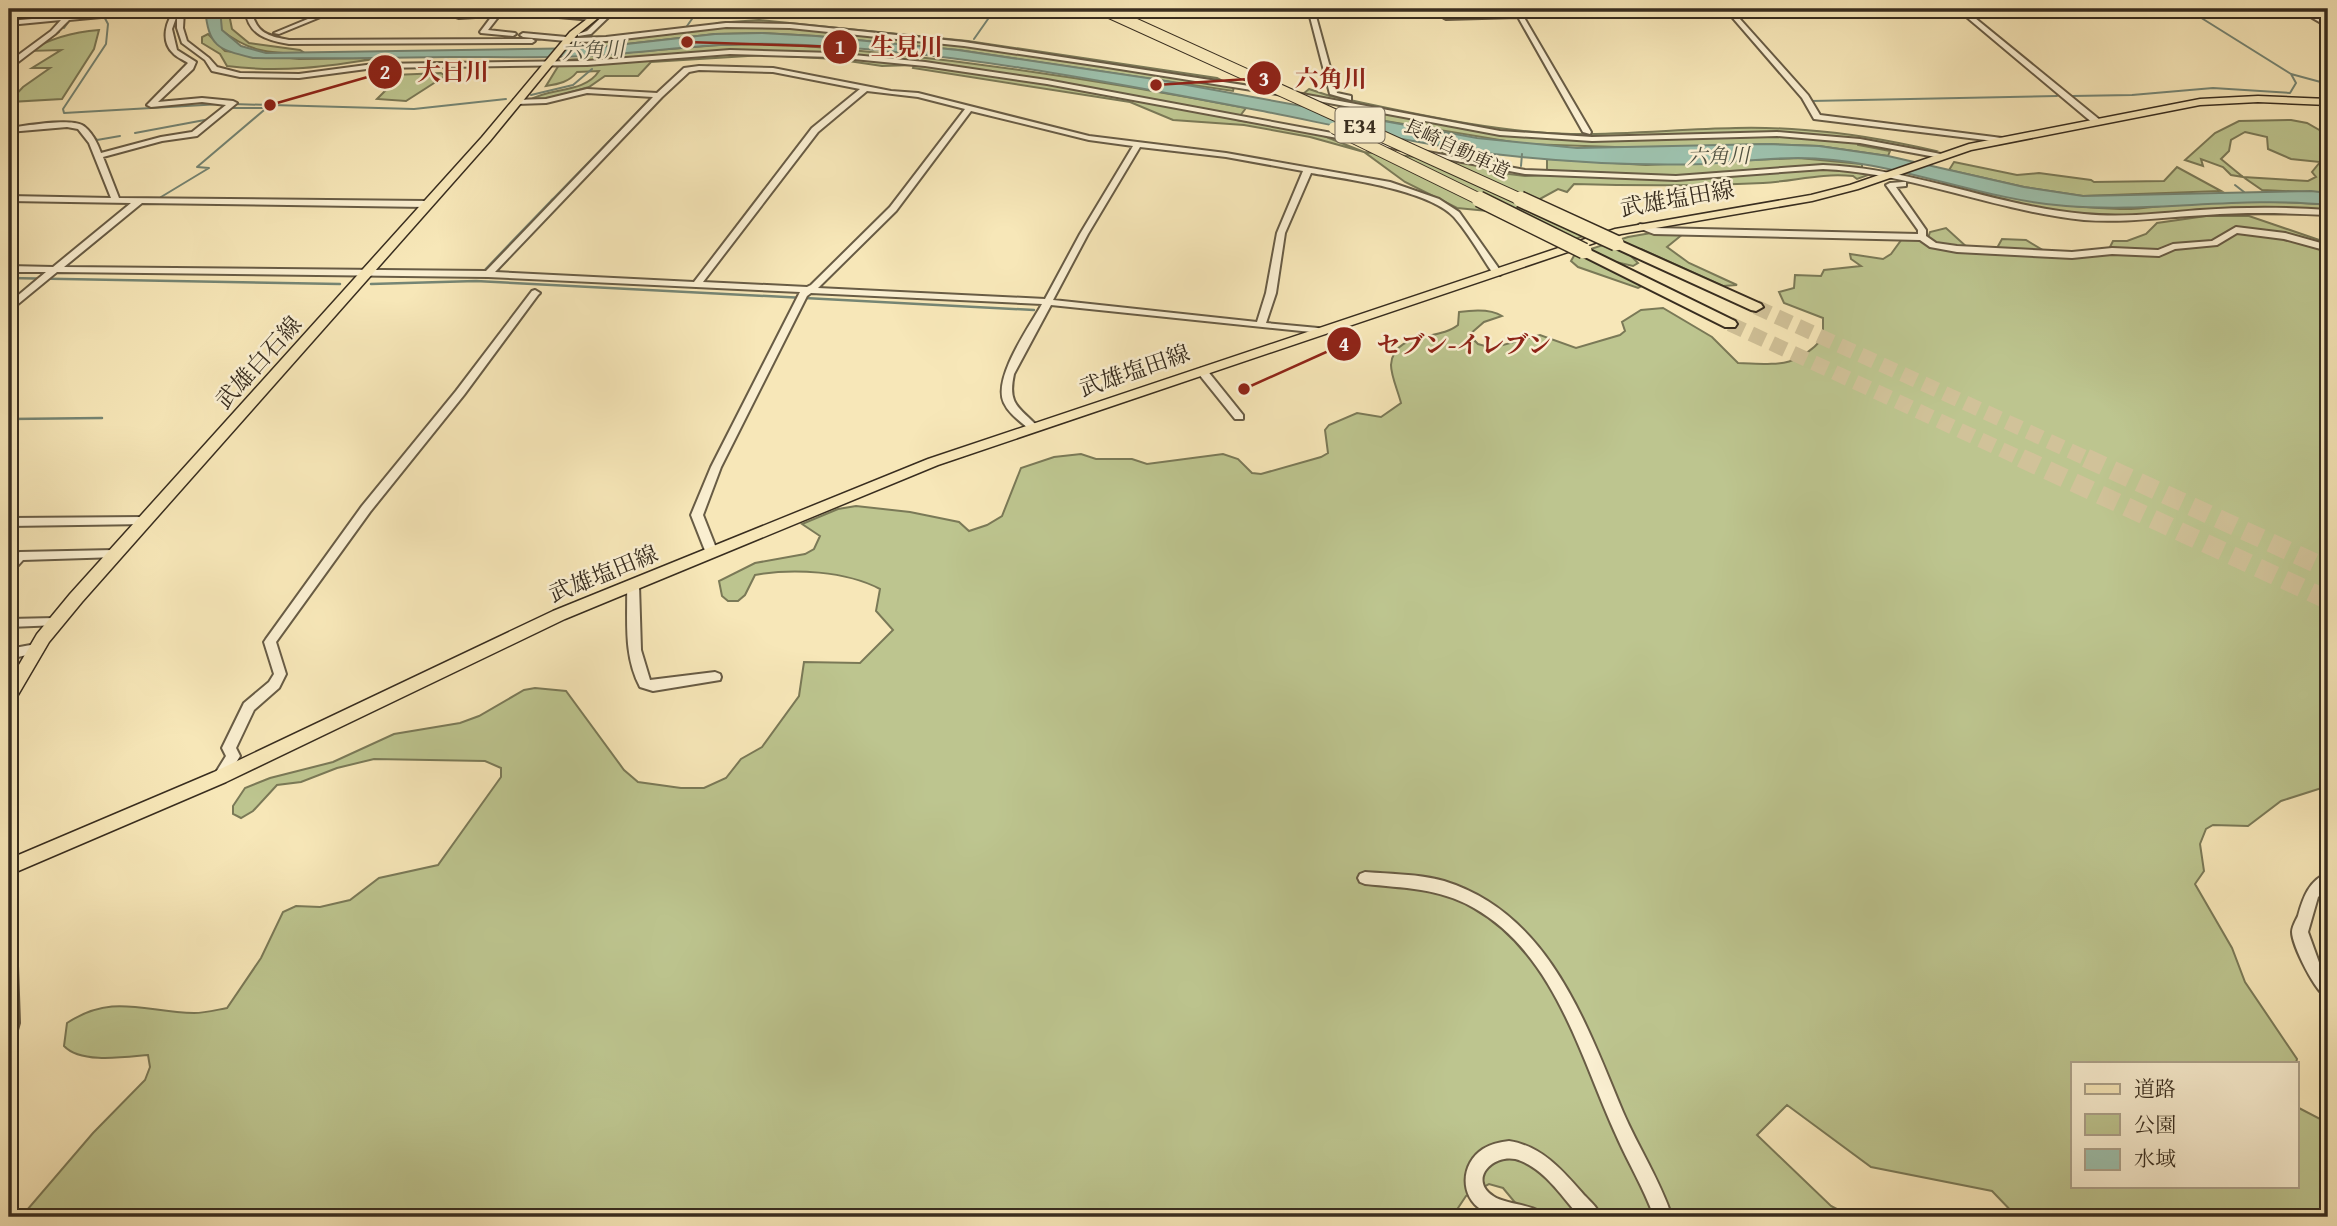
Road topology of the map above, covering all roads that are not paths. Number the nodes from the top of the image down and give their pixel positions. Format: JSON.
{"nodes":[{"id":1,"x":166,"y":9,"type":"edge"},
{"id":2,"x":248,"y":9,"type":"edge"},
{"id":3,"x":337,"y":9,"type":"edge"},
{"id":4,"x":436,"y":9,"type":"edge"},
{"id":5,"x":605,"y":9,"type":"edge"},
{"id":6,"x":614,"y":9,"type":"edge"},
{"id":7,"x":1085,"y":9,"type":"edge"},
{"id":8,"x":1102,"y":9,"type":"edge"},
{"id":9,"x":1311,"y":9,"type":"edge"},
{"id":10,"x":1442,"y":9,"type":"edge"},
{"id":11,"x":1728,"y":9,"type":"edge"},
{"id":12,"x":1959,"y":9,"type":"edge"},
{"id":13,"x":2300,"y":9,"type":"edge"},
{"id":14,"x":497,"y":14,"type":"junction"},
{"id":15,"x":592,"y":18,"type":"junction"},
{"id":16,"x":65,"y":19,"type":"junction"},
{"id":17,"x":9,"y":23,"type":"edge"},
{"id":18,"x":2328,"y":25,"type":"edge"},
{"id":19,"x":276,"y":33,"type":"dead end"},
{"id":20,"x":580,"y":35,"type":"dead end"},
{"id":21,"x":566,"y":39,"type":"junction"},
{"id":22,"x":548,"y":63,"type":"junction"},
{"id":23,"x":9,"y":65,"type":"edge"},
{"id":24,"x":867,"y":88,"type":"junction"},
{"id":25,"x":659,"y":95,"type":"junction"},
{"id":26,"x":517,"y":102,"type":"junction"},
{"id":27,"x":2327,"y":102,"type":"edge"},
{"id":28,"x":232,"y":104,"type":"joint"},
{"id":29,"x":970,"y":107,"type":"junction"},
{"id":30,"x":2097,"y":121,"type":"junction"},
{"id":31,"x":9,"y":130,"type":"edge"},
{"id":32,"x":2002,"y":140,"type":"junction"},
{"id":33,"x":1138,"y":144,"type":"junction"},
{"id":34,"x":100,"y":156,"type":"junction"},
{"id":35,"x":1940,"y":157,"type":"junction"},
{"id":36,"x":1308,"y":170,"type":"junction"},
{"id":37,"x":1888,"y":176,"type":"junction"},
{"id":38,"x":1924,"y":186,"type":"junction"},
{"id":39,"x":9,"y":199,"type":"edge"},
{"id":40,"x":116,"y":200,"type":"junction"},
{"id":41,"x":139,"y":201,"type":"junction"},
{"id":42,"x":426,"y":204,"type":"junction"},
{"id":43,"x":2328,"y":213,"type":"edge"},
{"id":44,"x":1678,"y":227,"type":"junction"},
{"id":45,"x":1922,"y":237,"type":"junction"},
{"id":46,"x":2328,"y":248,"type":"edge"},
{"id":47,"x":1584,"y":251,"type":"joint"},
{"id":48,"x":9,"y":269,"type":"edge"},
{"id":49,"x":51,"y":273,"type":"junction"},
{"id":50,"x":1497,"y":273,"type":"junction"},
{"id":51,"x":364,"y":274,"type":"junction"},
{"id":52,"x":488,"y":274,"type":"junction"},
{"id":53,"x":698,"y":284,"type":"junction"},
{"id":54,"x":535,"y":293,"type":"dead end"},
{"id":55,"x":804,"y":295,"type":"junction"},
{"id":56,"x":1048,"y":302,"type":"junction"},
{"id":57,"x":9,"y":307,"type":"edge"},
{"id":58,"x":1756,"y":307,"type":"tunnel mouth"},
{"id":59,"x":1261,"y":324,"type":"junction"},
{"id":60,"x":1730,"y":324,"type":"tunnel mouth"},
{"id":61,"x":1318,"y":331,"type":"junction"},
{"id":62,"x":1202,"y":371,"type":"junction"},
{"id":63,"x":1239,"y":417,"type":"dead end"},
{"id":64,"x":1034,"y":428,"type":"junction"},
{"id":65,"x":145,"y":521,"type":"junction"},
{"id":66,"x":9,"y":522,"type":"edge"},
{"id":67,"x":712,"y":553,"type":"junction"},
{"id":68,"x":114,"y":554,"type":"junction"},
{"id":69,"x":9,"y":568,"type":"edge"},
{"id":70,"x":633,"y":585,"type":"junction"},
{"id":71,"x":55,"y":622,"type":"junction"},
{"id":72,"x":9,"y":623,"type":"edge"},
{"id":73,"x":36,"y":649,"type":"junction"},
{"id":74,"x":9,"y":654,"type":"edge"},
{"id":75,"x":715,"y":677,"type":"dead end"},
{"id":76,"x":13,"y":680,"type":"edge"},
{"id":77,"x":9,"y":696,"type":"edge"},
{"id":78,"x":220,"y":778,"type":"junction"},
{"id":79,"x":9,"y":867,"type":"edge"},
{"id":80,"x":1365,"y":878,"type":"dead end"},
{"id":81,"x":2328,"y":878,"type":"edge"},
{"id":82,"x":9,"y":966,"type":"edge"},
{"id":83,"x":2328,"y":990,"type":"edge"},
{"id":84,"x":9,"y":1032,"type":"edge"},
{"id":85,"x":1533,"y":1217,"type":"edge"},
{"id":86,"x":1592,"y":1217,"type":"edge"},
{"id":87,"x":1663,"y":1217,"type":"edge"}],
"edges":[{"from":1,"to":16,"type":"street"},
{"from":2,"to":21,"type":"street"},
{"from":3,"to":19,"type":"street"},
{"from":4,"to":14,"type":"street"},
{"from":5,"to":15,"type":"main road"},
{"from":6,"to":20,"type":"street"},
{"from":7,"to":47,"type":"highway","name":"長崎自動車道","number":"E34","bridge":true},
{"from":8,"to":58,"type":"highway","name":"長崎自動車道","number":"E34","bridge":true},
{"from":9,"to":10,"type":"street"},
{"from":11,"to":32,"type":"street"},
{"from":12,"to":30,"type":"street"},
{"from":13,"to":18,"type":"street"},
{"from":14,"to":15,"type":"street"},
{"from":14,"to":21,"type":"street"},
{"from":15,"to":21,"type":"main road"},
{"from":16,"to":17,"type":"street"},
{"from":16,"to":23,"type":"street"},
{"from":21,"to":22,"type":"main road","name":"武雄白石線"},
{"from":21,"to":35,"type":"street"},
{"from":22,"to":26,"type":"main road","name":"武雄白石線"},
{"from":22,"to":28,"type":"street"},
{"from":22,"to":37,"type":"street"},
{"from":24,"to":25,"type":"street"},
{"from":24,"to":29,"type":"street"},
{"from":24,"to":53,"type":"street"},
{"from":25,"to":26,"type":"street"},
{"from":25,"to":52,"type":"street"},
{"from":26,"to":42,"type":"main road","name":"武雄白石線"},
{"from":27,"to":30,"type":"main road","name":"武雄塩田線"},
{"from":28,"to":34,"type":"street"},
{"from":29,"to":33,"type":"street"},
{"from":29,"to":55,"type":"street"},
{"from":30,"to":32,"type":"main road","name":"武雄塩田線"},
{"from":31,"to":34,"type":"street"},
{"from":32,"to":35,"type":"main road","name":"武雄塩田線"},
{"from":33,"to":36,"type":"street"},
{"from":33,"to":56,"type":"street"},
{"from":34,"to":40,"type":"street"},
{"from":35,"to":37,"type":"main road","name":"武雄塩田線"},
{"from":36,"to":50,"type":"street"},
{"from":36,"to":59,"type":"street"},
{"from":37,"to":38,"type":"street"},
{"from":37,"to":44,"type":"main road","name":"武雄塩田線"},
{"from":38,"to":43,"type":"street"},
{"from":38,"to":45,"type":"street"},
{"from":39,"to":40,"type":"street"},
{"from":40,"to":41,"type":"street"},
{"from":41,"to":42,"type":"street"},
{"from":41,"to":49,"type":"street"},
{"from":42,"to":51,"type":"main road","name":"武雄白石線"},
{"from":44,"to":45,"type":"street"},
{"from":44,"to":50,"type":"main road","name":"武雄塩田線"},
{"from":45,"to":46,"type":"street"},
{"from":47,"to":60,"type":"highway","name":"長崎自動車道","number":"E34"},
{"from":48,"to":49,"type":"street"},
{"from":49,"to":51,"type":"street"},
{"from":49,"to":57,"type":"street"},
{"from":50,"to":61,"type":"main road","name":"武雄塩田線"},
{"from":51,"to":52,"type":"street"},
{"from":51,"to":65,"type":"main road","name":"武雄白石線"},
{"from":52,"to":53,"type":"street"},
{"from":53,"to":55,"type":"street"},
{"from":54,"to":78,"type":"street"},
{"from":55,"to":56,"type":"street"},
{"from":55,"to":67,"type":"street"},
{"from":56,"to":59,"type":"street"},
{"from":56,"to":64,"type":"street"},
{"from":59,"to":61,"type":"street"},
{"from":61,"to":62,"type":"main road","name":"武雄塩田線"},
{"from":62,"to":63,"type":"street"},
{"from":62,"to":64,"type":"main road","name":"武雄塩田線"},
{"from":64,"to":67,"type":"main road","name":"武雄塩田線"},
{"from":65,"to":66,"type":"street"},
{"from":65,"to":68,"type":"main road","name":"武雄白石線"},
{"from":67,"to":70,"type":"main road","name":"武雄塩田線"},
{"from":68,"to":69,"type":"street"},
{"from":68,"to":71,"type":"main road","name":"武雄白石線"},
{"from":70,"to":75,"type":"street"},
{"from":70,"to":78,"type":"main road","name":"武雄塩田線"},
{"from":71,"to":72,"type":"street"},
{"from":71,"to":73,"type":"main road","name":"武雄白石線"},
{"from":73,"to":74,"type":"street"},
{"from":73,"to":76,"type":"main road","name":"武雄白石線"},
{"from":76,"to":77,"type":"main road","name":"武雄白石線"},
{"from":78,"to":79,"type":"main road","name":"武雄塩田線"},
{"from":80,"to":87,"type":"street"},
{"from":81,"to":83,"type":"street"},
{"from":82,"to":84,"type":"street"},
{"from":85,"to":86,"type":"street"}]}
